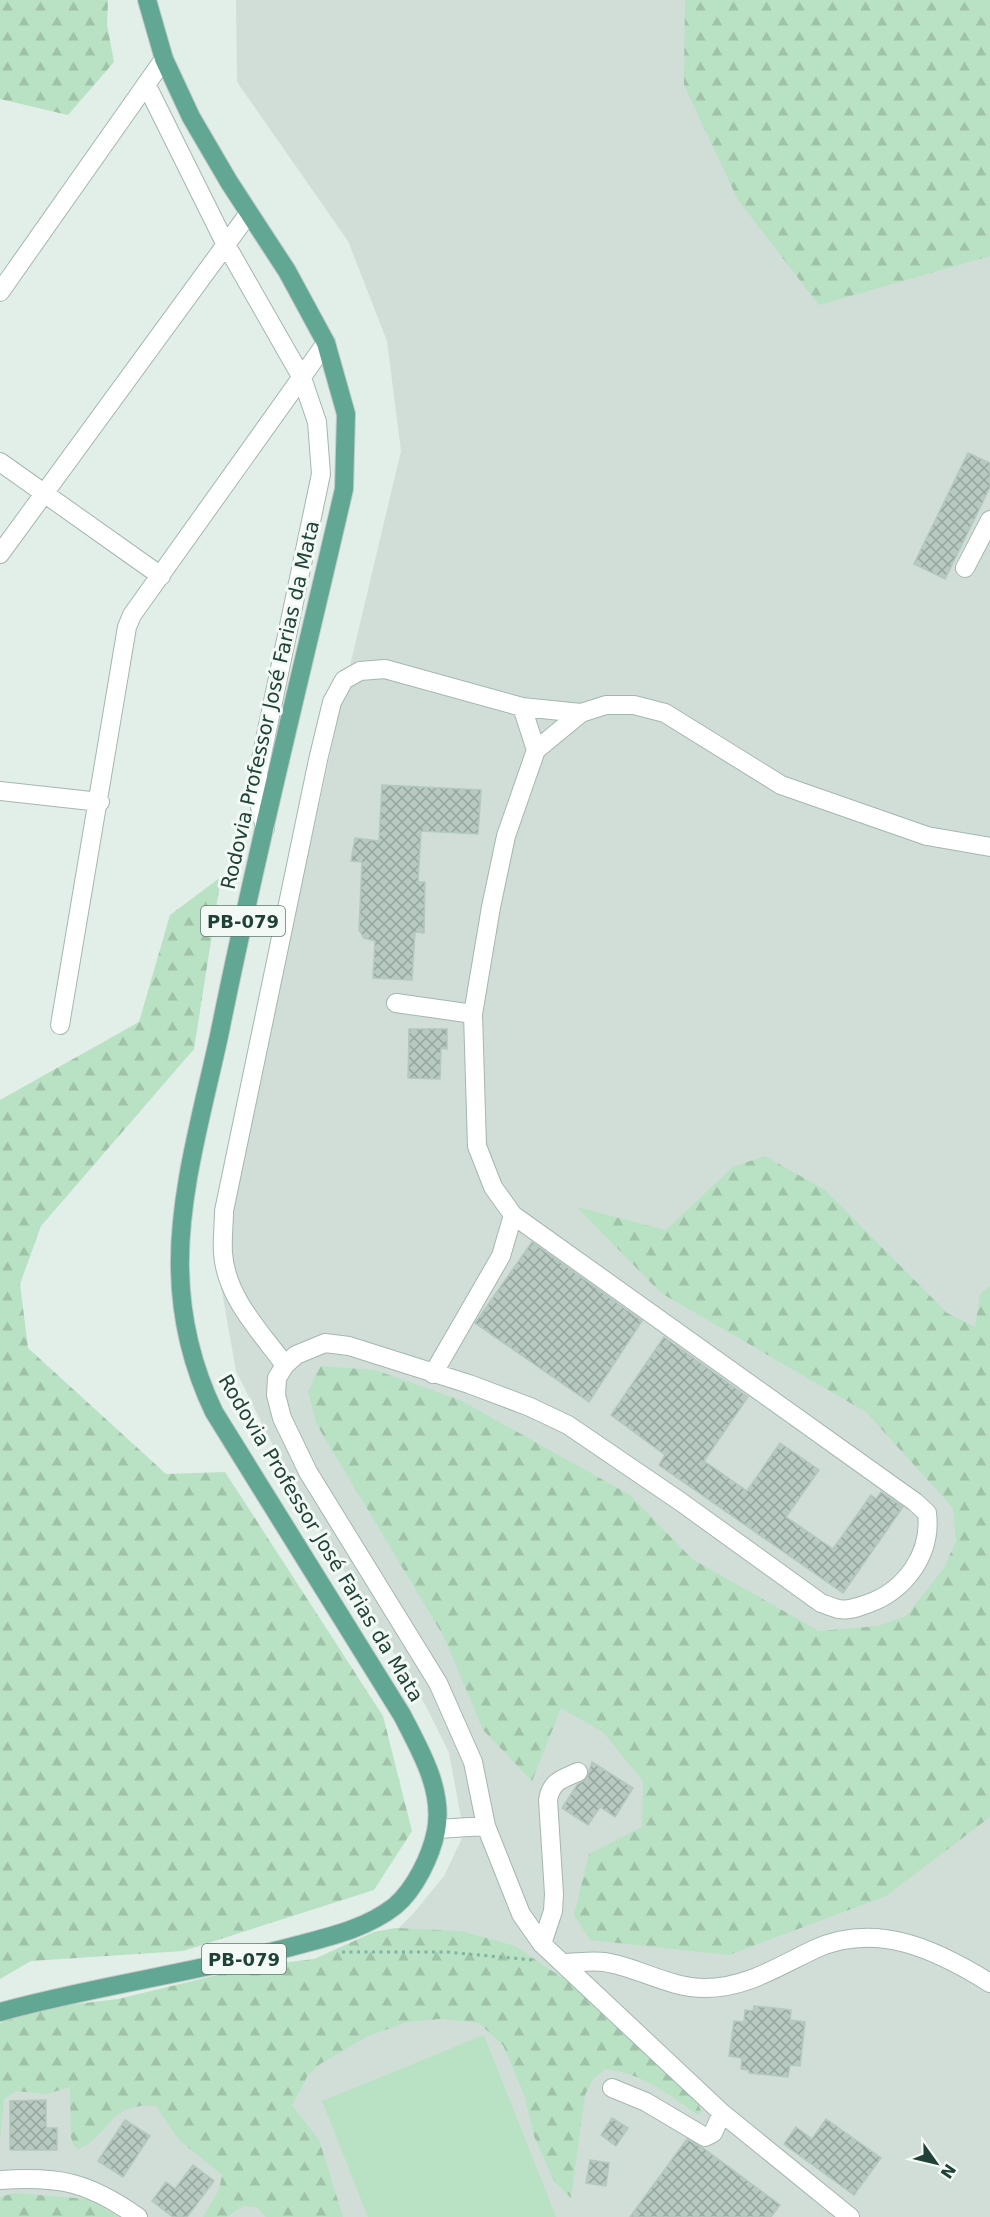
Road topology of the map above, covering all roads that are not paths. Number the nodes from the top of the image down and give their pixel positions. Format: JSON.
{"nodes":[{"id":1,"x":147,"y":0,"type":"edge"},
{"id":2,"x":164,"y":59,"type":"junction"},
{"id":3,"x":147,"y":86,"type":"junction"},
{"id":4,"x":249,"y":213,"type":"junction"},
{"id":5,"x":225,"y":243,"type":"junction"},
{"id":6,"x":0,"y":292,"type":"edge"},
{"id":7,"x":326,"y":343,"type":"junction"},
{"id":8,"x":302,"y":378,"type":"junction"},
{"id":9,"x":0,"y":462,"type":"edge"},
{"id":10,"x":44,"y":493,"type":"junction"},
{"id":11,"x":990,"y":520,"type":"edge"},
{"id":12,"x":0,"y":554,"type":"edge"},
{"id":13,"x":965,"y":568,"type":"dead end"},
{"id":14,"x":161,"y":576,"type":"junction"},
{"id":15,"x":522,"y":708,"type":"junction"},
{"id":16,"x":581,"y":713,"type":"junction"},
{"id":17,"x":536,"y":750,"type":"junction"},
{"id":18,"x":0,"y":791,"type":"edge"},
{"id":19,"x":100,"y":802,"type":"junction"},
{"id":20,"x":265,"y":828,"type":"junction"},
{"id":21,"x":990,"y":847,"type":"edge"},
{"id":22,"x":396,"y":1003,"type":"dead end"},
{"id":23,"x":473,"y":1014,"type":"junction"},
{"id":24,"x":60,"y":1025,"type":"dead end"},
{"id":25,"x":513,"y":1215,"type":"junction"},
{"id":26,"x":285,"y":1365,"type":"junction"},
{"id":27,"x":433,"y":1374,"type":"junction"},
{"id":28,"x":578,"y":1772,"type":"dead end"},
{"id":29,"x":486,"y":1826,"type":"junction"},
{"id":30,"x":437,"y":1829,"type":"junction"},
{"id":31,"x":542,"y":1944,"type":"junction"},
{"id":32,"x":563,"y":1963,"type":"junction"},
{"id":33,"x":990,"y":1983,"type":"edge"},
{"id":34,"x":0,"y":2012,"type":"edge"},
{"id":35,"x":612,"y":2088,"type":"dead end"},
{"id":36,"x":722,"y":2113,"type":"junction"},
{"id":37,"x":0,"y":2180,"type":"edge"},
{"id":38,"x":138,"y":2217,"type":"edge"},
{"id":39,"x":850,"y":2217,"type":"edge"}],
"edges":[{"from":1,"to":2,"type":"main road","name":"Rodovia Professor José Farias da Mata","number":"PB-079"},
{"from":2,"to":3,"type":"street"},
{"from":2,"to":4,"type":"main road","name":"Rodovia Professor José Farias da Mata","number":"PB-079"},
{"from":3,"to":5,"type":"street"},
{"from":3,"to":6,"type":"street"},
{"from":4,"to":5,"type":"street"},
{"from":4,"to":7,"type":"main road","name":"Rodovia Professor José Farias da Mata","number":"PB-079"},
{"from":5,"to":8,"type":"street"},
{"from":5,"to":10,"type":"street"},
{"from":7,"to":8,"type":"street"},
{"from":7,"to":20,"type":"main road","name":"Rodovia Professor José Farias da Mata","number":"PB-079"},
{"from":8,"to":14,"type":"street"},
{"from":8,"to":20,"type":"street"},
{"from":9,"to":10,"type":"street"},
{"from":10,"to":12,"type":"street"},
{"from":10,"to":14,"type":"street"},
{"from":11,"to":13,"type":"street"},
{"from":14,"to":19,"type":"street"},
{"from":15,"to":16,"type":"street"},
{"from":15,"to":17,"type":"street"},
{"from":15,"to":26,"type":"street"},
{"from":16,"to":17,"type":"street"},
{"from":16,"to":21,"type":"street"},
{"from":17,"to":23,"type":"street"},
{"from":18,"to":19,"type":"street"},
{"from":19,"to":24,"type":"street"},
{"from":20,"to":30,"type":"main road","name":"Rodovia Professor José Farias da Mata","number":"PB-079"},
{"from":22,"to":23,"type":"street"},
{"from":23,"to":25,"type":"street"},
{"from":25,"to":27,"type":"street"},
{"from":25,"to":27,"type":"street"},
{"from":26,"to":27,"type":"street"},
{"from":26,"to":29,"type":"street"},
{"from":28,"to":31,"type":"street"},
{"from":29,"to":30,"type":"street"},
{"from":29,"to":31,"type":"street"},
{"from":30,"to":34,"type":"main road","number":"PB-079"},
{"from":31,"to":32,"type":"street"},
{"from":32,"to":33,"type":"street"},
{"from":32,"to":36,"type":"street"},
{"from":35,"to":36,"type":"street"},
{"from":36,"to":39,"type":"street"},
{"from":37,"to":38,"type":"street"}]}
